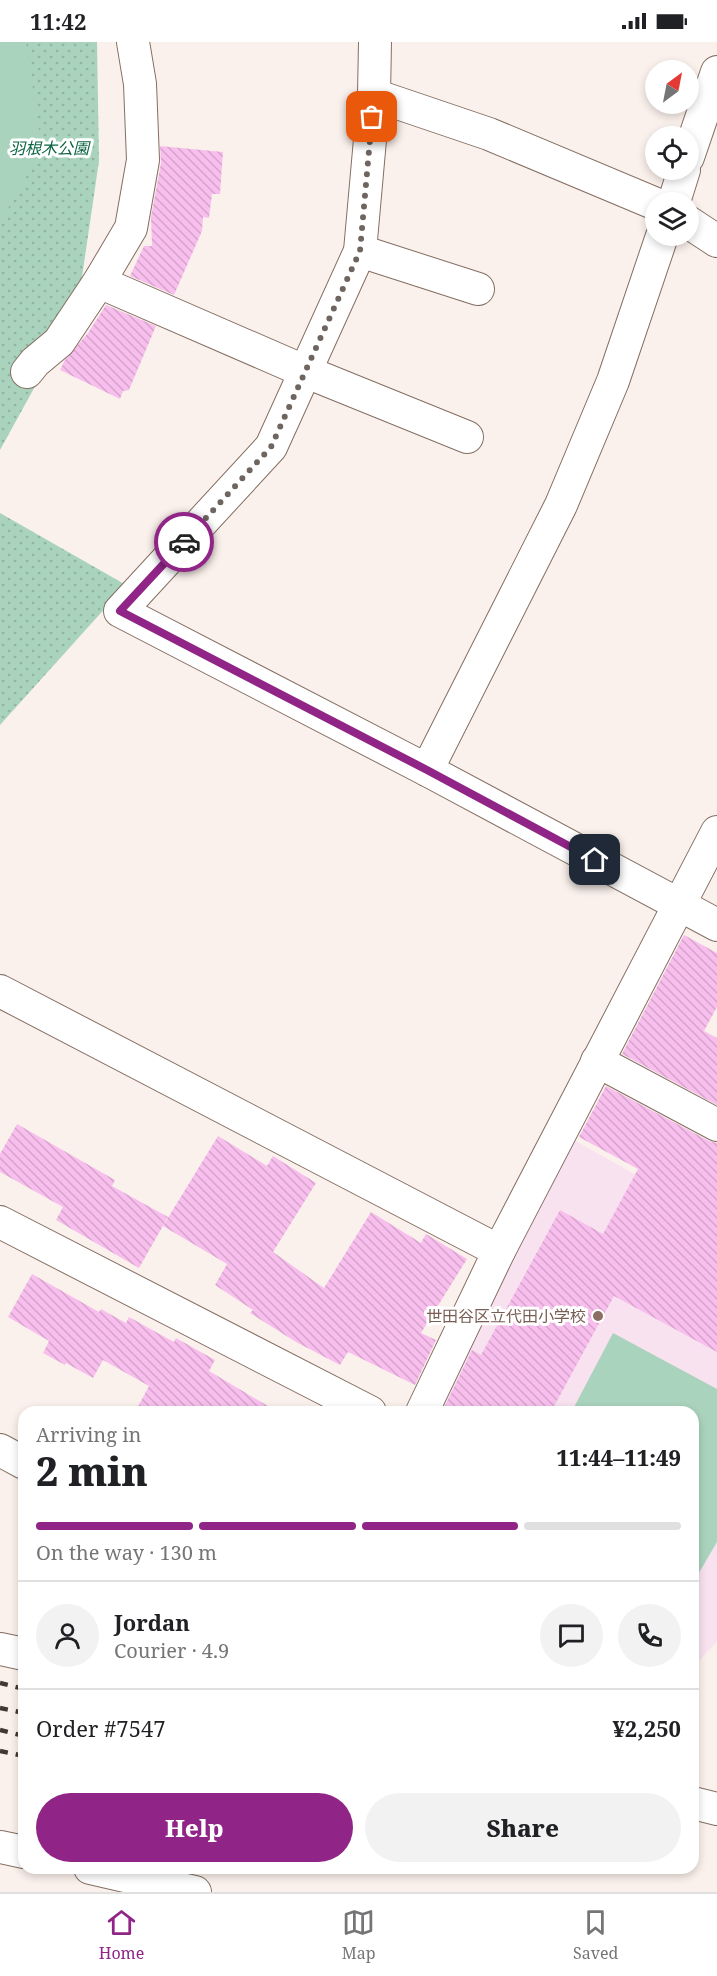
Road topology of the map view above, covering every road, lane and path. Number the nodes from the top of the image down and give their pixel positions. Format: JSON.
{"nodes":[{"id":1,"x":133,"y":42,"type":"edge"},
{"id":2,"x":375,"y":42,"type":"edge"},
{"id":3,"x":717,"y":72,"type":"edge"},
{"id":4,"x":374,"y":94,"type":"junction"},
{"id":5,"x":699,"y":126,"type":"edge"},
{"id":6,"x":645,"y":199,"type":"edge"},
{"id":7,"x":699,"y":229,"type":"edge"},
{"id":8,"x":717,"y":241,"type":"edge"},
{"id":9,"x":659,"y":246,"type":"edge"},
{"id":10,"x":360,"y":251,"type":"junction"},
{"id":11,"x":99,"y":282,"type":"junction"},
{"id":12,"x":478,"y":289,"type":"dead end"},
{"id":13,"x":304,"y":371,"type":"junction"},
{"id":14,"x":27,"y":372,"type":"dead end"},
{"id":15,"x":467,"y":437,"type":"dead end"},
{"id":16,"x":427,"y":770,"type":"junction"},
{"id":17,"x":717,"y":832,"type":"edge"},
{"id":18,"x":679,"y":904,"type":"junction"},
{"id":19,"x":717,"y":925,"type":"edge"},
{"id":20,"x":0,"y":991,"type":"edge"},
{"id":21,"x":597,"y":1061,"type":"junction"},
{"id":22,"x":717,"y":1125,"type":"edge"},
{"id":23,"x":0,"y":1222,"type":"edge"},
{"id":24,"x":499,"y":1251,"type":"junction"},
{"id":25,"x":358,"y":1406,"type":"edge"},
{"id":26,"x":425,"y":1406,"type":"edge"},
{"id":27,"x":0,"y":1450,"type":"edge"},
{"id":28,"x":18,"y":1460,"type":"edge"},
{"id":29,"x":0,"y":1649,"type":"edge"},
{"id":30,"x":18,"y":1653,"type":"edge"},
{"id":31,"x":699,"y":1804,"type":"edge"},
{"id":32,"x":717,"y":1809,"type":"edge"},
{"id":33,"x":0,"y":1847,"type":"edge"},
{"id":34,"x":18,"y":1851,"type":"edge"},
{"id":35,"x":116,"y":1874,"type":"edge"},
{"id":36,"x":195,"y":1892,"type":"edge"}],
"edges":[{"from":1,"to":11,"type":"street"},
{"from":2,"to":4,"type":"street"},
{"from":3,"to":5,"type":"street"},
{"from":4,"to":6,"type":"street"},
{"from":4,"to":10,"type":"street"},
{"from":7,"to":8,"type":"street"},
{"from":9,"to":16,"type":"street"},
{"from":10,"to":12,"type":"street"},
{"from":10,"to":13,"type":"street"},
{"from":11,"to":13,"type":"street"},
{"from":11,"to":14,"type":"street"},
{"from":13,"to":15,"type":"street"},
{"from":13,"to":16,"type":"street"},
{"from":16,"to":18,"type":"street"},
{"from":17,"to":18,"type":"street"},
{"from":18,"to":19,"type":"street"},
{"from":18,"to":21,"type":"street"},
{"from":20,"to":24,"type":"street"},
{"from":21,"to":22,"type":"street"},
{"from":21,"to":24,"type":"street"},
{"from":23,"to":25,"type":"street"},
{"from":24,"to":26,"type":"street"},
{"from":27,"to":28,"type":"street"},
{"from":29,"to":30,"type":"street"},
{"from":31,"to":32,"type":"street"},
{"from":33,"to":34,"type":"street"},
{"from":35,"to":36,"type":"street"}]}
